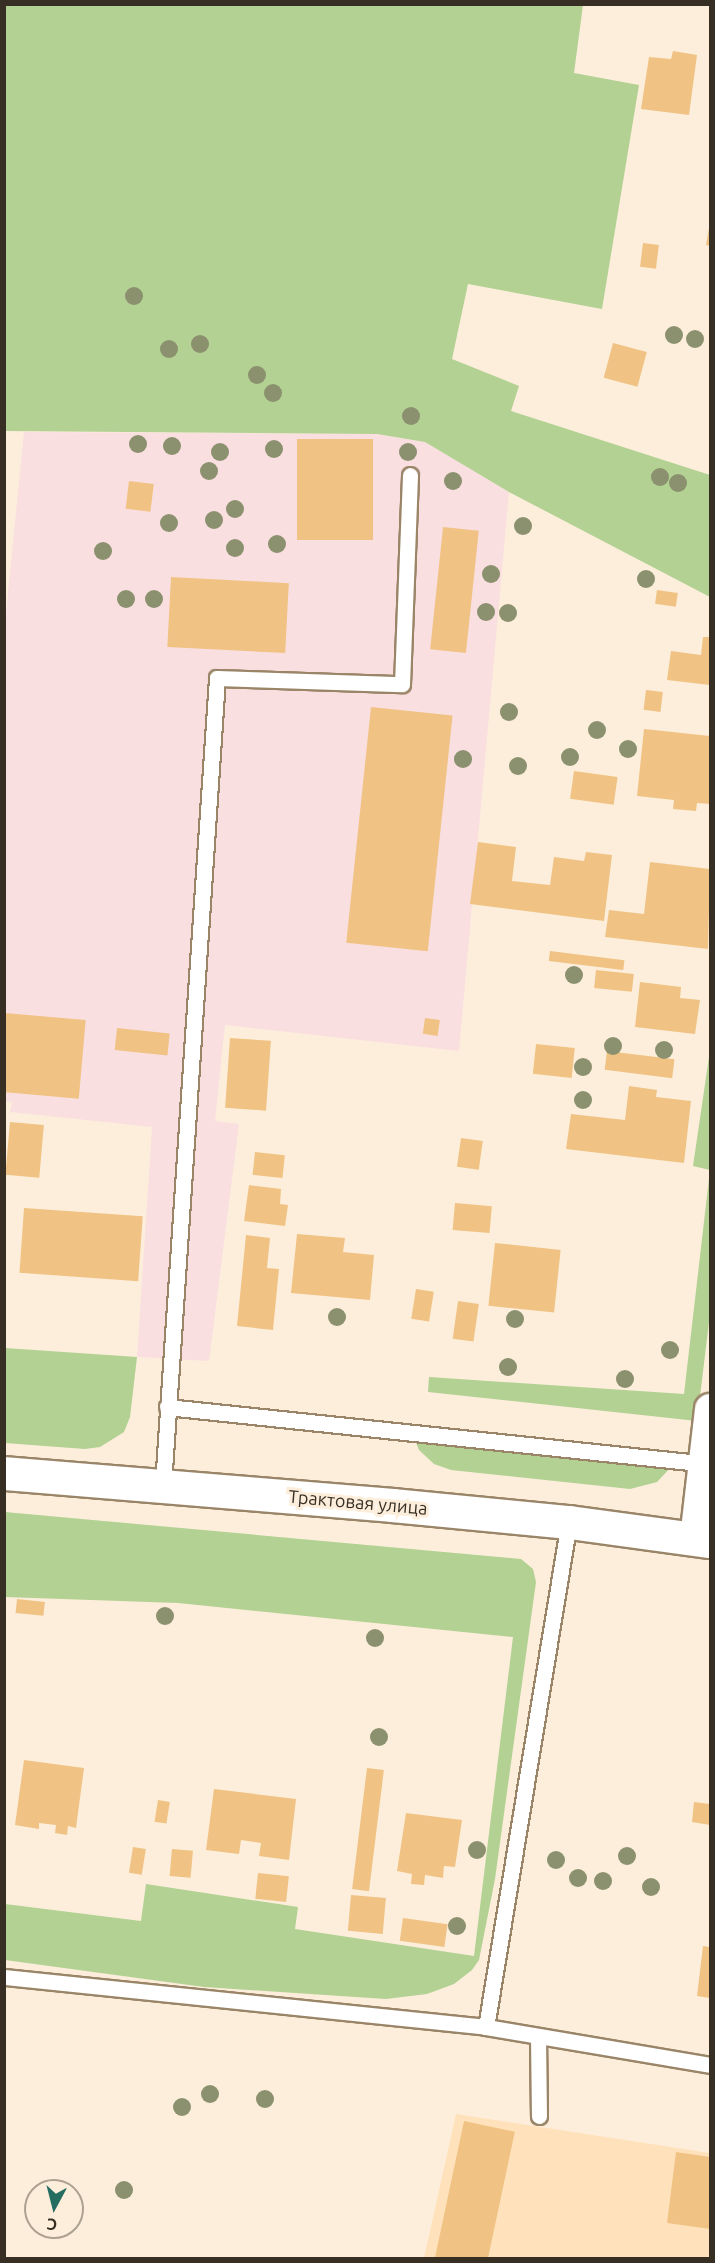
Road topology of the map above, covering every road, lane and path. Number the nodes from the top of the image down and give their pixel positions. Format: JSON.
{"nodes":[{"id":1,"x":410,"y":475,"type":"dead end"},
{"id":2,"x":167,"y":1407,"type":"junction"},
{"id":3,"x":711,"y":1409,"type":"edge"},
{"id":4,"x":707,"y":1464,"type":"edge"},
{"id":5,"x":4,"y":1473,"type":"edge"},
{"id":6,"x":163,"y":1485,"type":"junction"},
{"id":7,"x":569,"y":1522,"type":"junction"},
{"id":8,"x":703,"y":1540,"type":"edge"},
{"id":9,"x":4,"y":1977,"type":"edge"},
{"id":10,"x":486,"y":2028,"type":"junction"},
{"id":11,"x":538,"y":2036,"type":"junction"},
{"id":12,"x":711,"y":2065,"type":"edge"},
{"id":13,"x":539,"y":2116,"type":"dead end"}],
"edges":[{"from":1,"to":2,"type":"lane"},
{"from":2,"to":4,"type":"lane"},
{"from":2,"to":6,"type":"lane"},
{"from":3,"to":4,"type":"street"},
{"from":4,"to":8,"type":"street"},
{"from":5,"to":6,"type":"highway","name":"Трактовая улица"},
{"from":6,"to":7,"type":"highway","name":"Трактовая улица"},
{"from":7,"to":8,"type":"highway","name":"Трактовая улица"},
{"from":7,"to":10,"type":"lane"},
{"from":9,"to":10,"type":"lane"},
{"from":10,"to":11,"type":"lane"},
{"from":11,"to":12,"type":"lane"},
{"from":11,"to":13,"type":"lane"}]}
